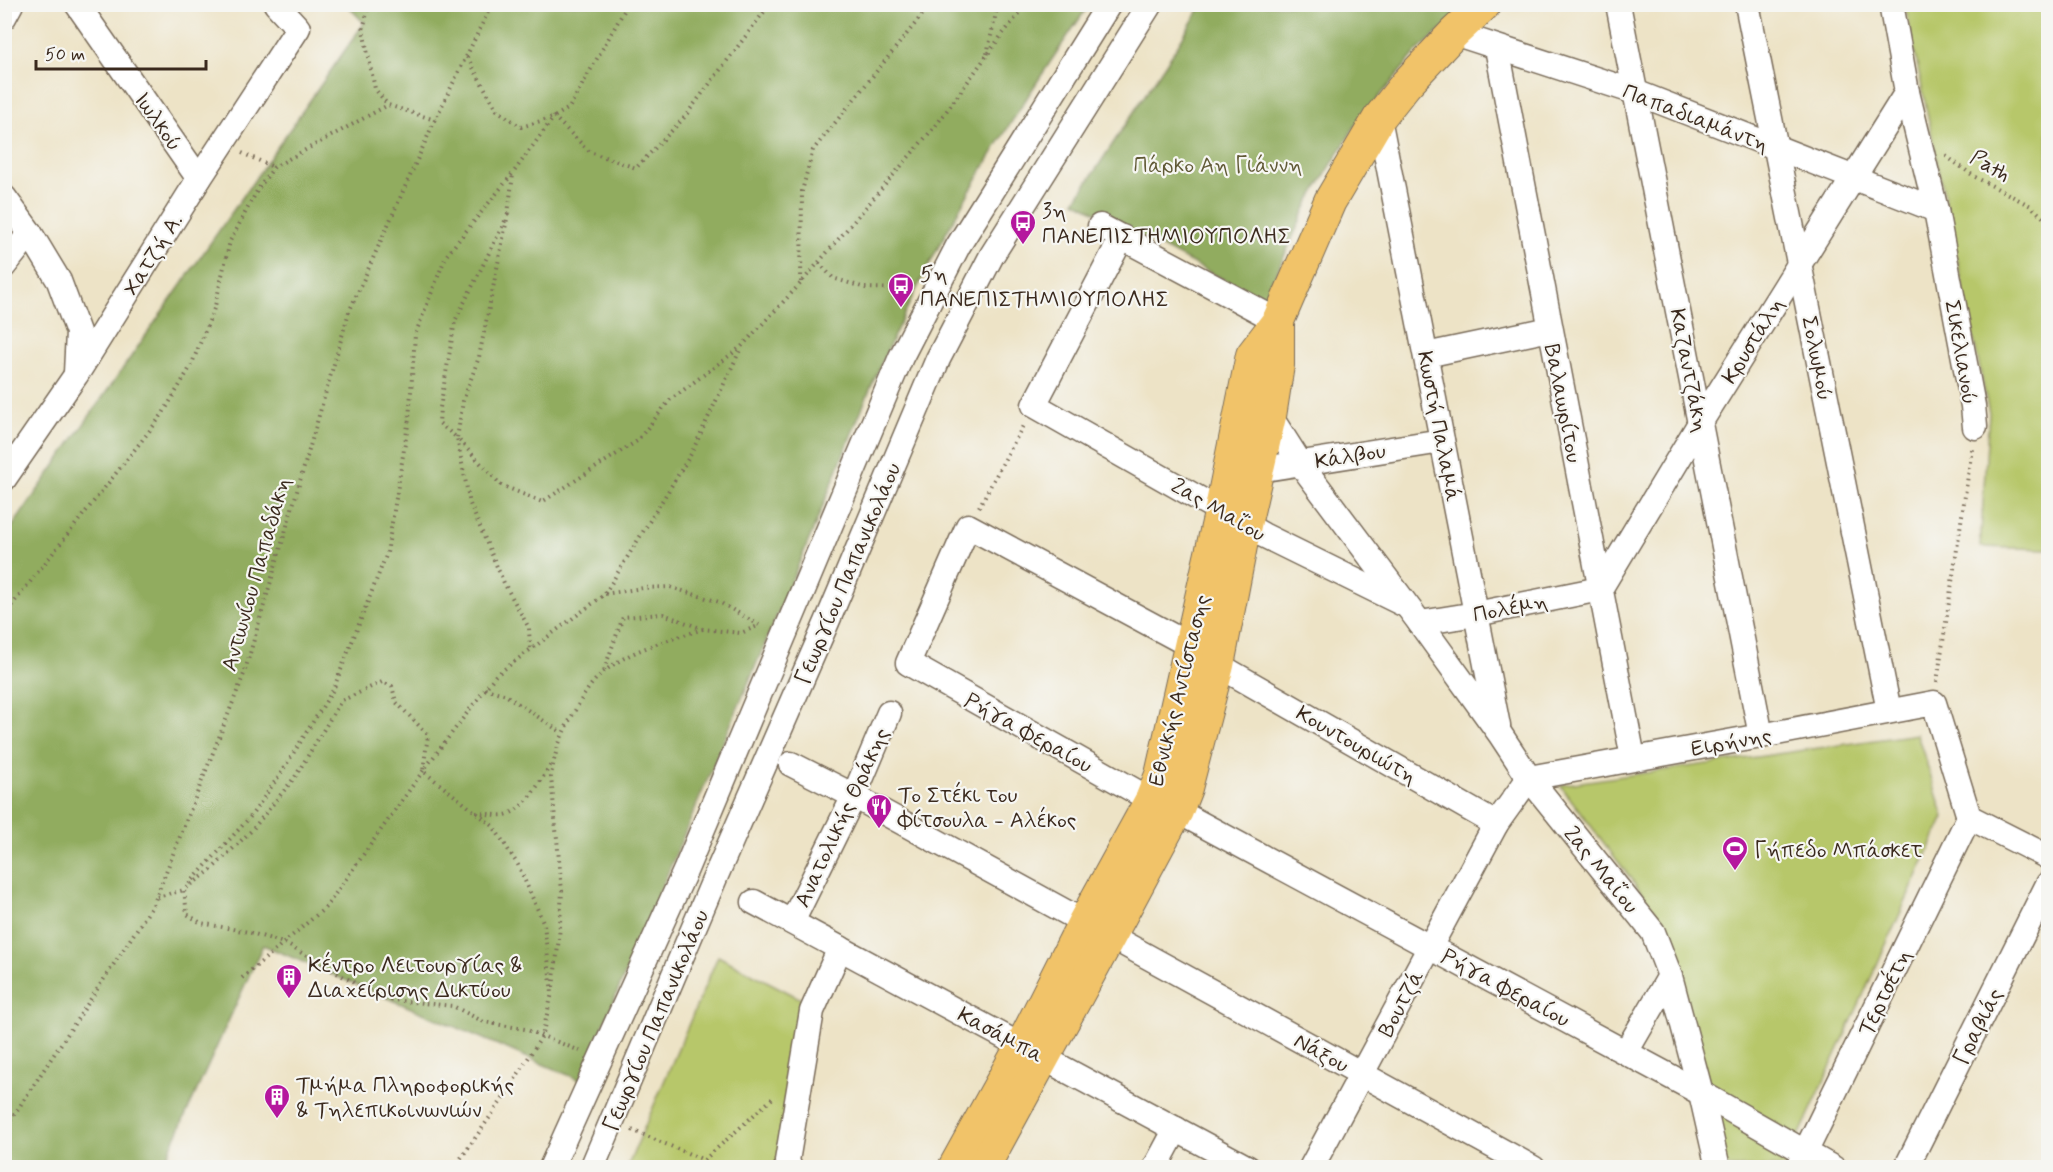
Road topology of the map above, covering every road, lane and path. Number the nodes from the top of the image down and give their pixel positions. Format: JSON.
{"nodes":[{"id":1,"x":11,"y":4,"type":"edge"},
{"id":2,"x":77,"y":4,"type":"edge"},
{"id":3,"x":276,"y":4,"type":"edge"},
{"id":4,"x":369,"y":4,"type":"edge"},
{"id":5,"x":492,"y":4,"type":"edge"},
{"id":6,"x":628,"y":4,"type":"edge"},
{"id":7,"x":770,"y":4,"type":"edge"},
{"id":8,"x":931,"y":4,"type":"edge"},
{"id":9,"x":998,"y":4,"type":"edge"},
{"id":10,"x":1027,"y":4,"type":"edge"},
{"id":11,"x":1109,"y":4,"type":"edge"},
{"id":12,"x":1150,"y":4,"type":"edge"},
{"id":13,"x":1485,"y":4,"type":"edge"},
{"id":14,"x":1618,"y":4,"type":"edge"},
{"id":15,"x":1747,"y":4,"type":"edge"},
{"id":16,"x":1891,"y":4,"type":"edge"},
{"id":17,"x":4,"y":17,"type":"edge"},
{"id":18,"x":1454,"y":33,"type":"junction"},
{"id":19,"x":1497,"y":48,"type":"junction"},
{"id":20,"x":466,"y":56,"type":"junction"},
{"id":21,"x":986,"y":56,"type":"junction"},
{"id":22,"x":1635,"y":92,"type":"junction"},
{"id":23,"x":1907,"y":92,"type":"junction"},
{"id":24,"x":388,"y":105,"type":"junction"},
{"id":25,"x":554,"y":117,"type":"junction"},
{"id":26,"x":1379,"y":118,"type":"junction"},
{"id":27,"x":435,"y":120,"type":"junction"},
{"id":28,"x":1917,"y":134,"type":"junction"},
{"id":29,"x":222,"y":144,"type":"junction"},
{"id":30,"x":1776,"y":147,"type":"junction"},
{"id":31,"x":274,"y":167,"type":"junction"},
{"id":32,"x":513,"y":173,"type":"junction"},
{"id":33,"x":1854,"y":178,"type":"junction"},
{"id":34,"x":199,"y":179,"type":"junction"},
{"id":35,"x":4,"y":197,"type":"edge"},
{"id":36,"x":1936,"y":210,"type":"junction"},
{"id":37,"x":508,"y":214,"type":"junction"},
{"id":38,"x":2049,"y":222,"type":"edge"},
{"id":39,"x":1100,"y":226,"type":"dead end"},
{"id":40,"x":30,"y":232,"type":"junction"},
{"id":41,"x":1122,"y":237,"type":"junction"},
{"id":42,"x":819,"y":263,"type":"junction"},
{"id":43,"x":1799,"y":265,"type":"junction"},
{"id":44,"x":4,"y":266,"type":"edge"},
{"id":45,"x":801,"y":283,"type":"junction"},
{"id":46,"x":935,"y":291,"type":"junction"},
{"id":47,"x":1278,"y":321,"type":"junction"},
{"id":48,"x":1550,"y":329,"type":"junction"},
{"id":49,"x":741,"y":347,"type":"junction"},
{"id":50,"x":1426,"y":355,"type":"junction"},
{"id":51,"x":76,"y":375,"type":"junction"},
{"id":52,"x":1034,"y":405,"type":"junction"},
{"id":53,"x":1270,"y":416,"type":"junction"},
{"id":54,"x":1701,"y":423,"type":"junction"},
{"id":55,"x":1975,"y":427,"type":"joint"},
{"id":56,"x":457,"y":438,"type":"junction"},
{"id":57,"x":1442,"y":441,"type":"junction"},
{"id":58,"x":1300,"y":463,"type":"junction"},
{"id":59,"x":1258,"y":470,"type":"junction"},
{"id":60,"x":4,"y":479,"type":"edge"},
{"id":61,"x":1233,"y":517,"type":"junction"},
{"id":62,"x":968,"y":526,"type":"junction"},
{"id":63,"x":1600,"y":589,"type":"junction"},
{"id":64,"x":604,"y":595,"type":"junction"},
{"id":65,"x":1476,"y":614,"type":"junction"},
{"id":66,"x":4,"y":615,"type":"edge"},
{"id":67,"x":1414,"y":615,"type":"junction"},
{"id":68,"x":760,"y":625,"type":"junction"},
{"id":69,"x":703,"y":629,"type":"junction"},
{"id":70,"x":783,"y":638,"type":"junction"},
{"id":71,"x":1191,"y":646,"type":"junction"},
{"id":72,"x":530,"y":649,"type":"junction"},
{"id":73,"x":1218,"y":665,"type":"junction"},
{"id":74,"x":604,"y":671,"type":"junction"},
{"id":75,"x":485,"y":689,"type":"junction"},
{"id":76,"x":1934,"y":703,"type":"junction"},
{"id":77,"x":1889,"y":711,"type":"junction"},
{"id":78,"x":889,"y":713,"type":"dead end"},
{"id":79,"x":562,"y":733,"type":"junction"},
{"id":80,"x":1500,"y":734,"type":"junction"},
{"id":81,"x":1761,"y":736,"type":"junction"},
{"id":82,"x":1633,"y":759,"type":"junction"},
{"id":83,"x":553,"y":760,"type":"junction"},
{"id":84,"x":791,"y":764,"type":"dead end"},
{"id":85,"x":423,"y":771,"type":"junction"},
{"id":86,"x":1529,"y":778,"type":"junction"},
{"id":87,"x":854,"y":796,"type":"junction"},
{"id":88,"x":1164,"y":805,"type":"junction"},
{"id":89,"x":475,"y":812,"type":"junction"},
{"id":90,"x":1969,"y":817,"type":"junction"},
{"id":91,"x":1496,"y":824,"type":"junction"},
{"id":92,"x":2049,"y":857,"type":"edge"},
{"id":93,"x":2049,"y":884,"type":"edge"},
{"id":94,"x":184,"y":890,"type":"junction"},
{"id":95,"x":156,"y":897,"type":"junction"},
{"id":96,"x":754,"y":902,"type":"dead end"},
{"id":97,"x":792,"y":922,"type":"junction"},
{"id":98,"x":1097,"y":929,"type":"junction"},
{"id":99,"x":284,"y":943,"type":"junction"},
{"id":100,"x":1430,"y":947,"type":"junction"},
{"id":101,"x":840,"y":948,"type":"junction"},
{"id":102,"x":1670,"y":976,"type":"junction"},
{"id":103,"x":242,"y":978,"type":"dead end"},
{"id":104,"x":552,"y":993,"type":"junction"},
{"id":105,"x":542,"y":1036,"type":"junction"},
{"id":106,"x":1033,"y":1052,"type":"junction"},
{"id":107,"x":1626,"y":1052,"type":"junction"},
{"id":108,"x":601,"y":1059,"type":"junction"},
{"id":109,"x":802,"y":1072,"type":"junction"},
{"id":110,"x":1362,"y":1074,"type":"junction"},
{"id":111,"x":1701,"y":1093,"type":"junction"},
{"id":112,"x":612,"y":1122,"type":"junction"},
{"id":113,"x":1176,"y":1129,"type":"junction"},
{"id":114,"x":4,"y":1130,"type":"edge"},
{"id":115,"x":1801,"y":1160,"type":"edge"},
{"id":116,"x":454,"y":1167,"type":"edge"},
{"id":117,"x":551,"y":1167,"type":"edge"},
{"id":118,"x":592,"y":1167,"type":"edge"},
{"id":119,"x":790,"y":1167,"type":"edge"},
{"id":120,"x":954,"y":1167,"type":"edge"},
{"id":121,"x":983,"y":1167,"type":"edge"},
{"id":122,"x":1155,"y":1167,"type":"edge"},
{"id":123,"x":1248,"y":1167,"type":"edge"},
{"id":124,"x":1311,"y":1167,"type":"edge"},
{"id":125,"x":1533,"y":1167,"type":"edge"},
{"id":126,"x":1718,"y":1167,"type":"edge"},
{"id":127,"x":1833,"y":1167,"type":"edge"},
{"id":128,"x":1906,"y":1167,"type":"edge"}],
"edges":[{"from":1,"to":17,"type":"street"},
{"from":2,"to":34,"type":"street","name":"Ιωλκού"},
{"from":3,"to":29,"type":"street","name":"Χατζή Α."},
{"from":4,"to":24,"type":"path"},
{"from":5,"to":20,"type":"path","name":"Αντωνίου Παπαδάκη"},
{"from":6,"to":25,"type":"path"},
{"from":7,"to":25,"type":"path"},
{"from":8,"to":45,"type":"path"},
{"from":9,"to":21,"type":"path"},
{"from":10,"to":21,"type":"path"},
{"from":11,"to":46,"type":"street","name":"Γεωργίου Παπανικολάου"},
{"from":12,"to":112,"type":"street","name":"Γεωργίου Παπανικολάου"},
{"from":13,"to":18,"type":"main road","name":"Εθνικής Αντίστασης"},
{"from":14,"to":22,"type":"street","name":"Καζαντζάκη"},
{"from":15,"to":30,"type":"street","name":"Σολωμού"},
{"from":16,"to":23,"type":"street","name":"Σικελιανού"},
{"from":18,"to":19,"type":"street","name":"Παπαδιαμάντη"},
{"from":18,"to":26,"type":"main road","name":"Εθνικής Αντίστασης"},
{"from":19,"to":22,"type":"street","name":"Παπαδιαμάντη"},
{"from":19,"to":48,"type":"street","name":"Βαλαωρίτου"},
{"from":20,"to":25,"type":"path"},
{"from":20,"to":27,"type":"path","name":"Αντωνίου Παπαδάκη"},
{"from":21,"to":42,"type":"path"},
{"from":22,"to":30,"type":"street","name":"Παπαδιαμάντη"},
{"from":22,"to":54,"type":"street","name":"Καζαντζάκη"},
{"from":23,"to":28,"type":"street","name":"Σικελιανού"},
{"from":23,"to":33,"type":"street","name":"Κρυστάλη"},
{"from":24,"to":27,"type":"path"},
{"from":24,"to":31,"type":"path"},
{"from":25,"to":32,"type":"path"},
{"from":26,"to":47,"type":"main road","name":"Εθνικής Αντίστασης"},
{"from":26,"to":50,"type":"street","name":"Κωστή Παλαμά"},
{"from":27,"to":95,"type":"path","name":"Αντωνίου Παπαδάκη"},
{"from":28,"to":36,"type":"street","name":"Σικελιανού"},
{"from":28,"to":38,"type":"path","name":"Path"},
{"from":29,"to":31,"type":"path"},
{"from":29,"to":34,"type":"street","name":"Χατζή Α."},
{"from":30,"to":33,"type":"street","name":"Παπαδιαμάντη"},
{"from":30,"to":43,"type":"street","name":"Σολωμού"},
{"from":31,"to":66,"type":"path"},
{"from":32,"to":37,"type":"path"},
{"from":32,"to":94,"type":"path"},
{"from":33,"to":36,"type":"street","name":"Παπαδιαμάντη"},
{"from":33,"to":43,"type":"street","name":"Κρυστάλη"},
{"from":34,"to":51,"type":"street","name":"Χατζή Α."},
{"from":35,"to":40,"type":"street"},
{"from":36,"to":55,"type":"street","name":"Σικελιανού"},
{"from":37,"to":56,"type":"path"},
{"from":37,"to":56,"type":"path"},
{"from":39,"to":41,"type":"street"},
{"from":40,"to":44,"type":"street"},
{"from":40,"to":51,"type":"street"},
{"from":41,"to":47,"type":"street"},
{"from":41,"to":52,"type":"street"},
{"from":42,"to":45,"type":"path"},
{"from":42,"to":46,"type":"path"},
{"from":43,"to":54,"type":"street","name":"Κρυστάλη"},
{"from":43,"to":77,"type":"street","name":"Σολωμού"},
{"from":45,"to":49,"type":"path"},
{"from":46,"to":70,"type":"street","name":"Γεωργίου Παπανικολάου"},
{"from":47,"to":53,"type":"main road","name":"Εθνικής Αντίστασης"},
{"from":47,"to":61,"type":"main road","name":"Εθνικής Αντίστασης"},
{"from":48,"to":50,"type":"street"},
{"from":48,"to":63,"type":"street","name":"Βαλαωρίτου"},
{"from":49,"to":56,"type":"path"},
{"from":49,"to":64,"type":"path"},
{"from":50,"to":57,"type":"street","name":"Κωστή Παλαμά"},
{"from":51,"to":60,"type":"street","name":"Χατζή Α."},
{"from":52,"to":61,"type":"street","name":"2ας Μαΐου"},
{"from":52,"to":62,"type":"path"},
{"from":53,"to":58,"type":"street","name":"2ας Μαΐου"},
{"from":53,"to":59,"type":"main road","name":"Εθνικής Αντίστασης"},
{"from":54,"to":63,"type":"street","name":"Κρυστάλη"},
{"from":54,"to":81,"type":"street","name":"Καζαντζάκη"},
{"from":55,"to":76,"type":"path","name":"Σικελιανού"},
{"from":56,"to":72,"type":"path"},
{"from":57,"to":58,"type":"street","name":"Κάλβου"},
{"from":57,"to":65,"type":"street","name":"Κωστή Παλαμά"},
{"from":58,"to":59,"type":"street","name":"Κάλβου"},
{"from":58,"to":67,"type":"street","name":"2ας Μαΐου"},
{"from":59,"to":61,"type":"main road","name":"Εθνικής Αντίστασης"},
{"from":61,"to":67,"type":"street","name":"2ας Μαΐου"},
{"from":61,"to":71,"type":"main road","name":"Εθνικής Αντίστασης"},
{"from":61,"to":73,"type":"main road","name":"Εθνικής Αντίστασης"},
{"from":62,"to":71,"type":"street"},
{"from":62,"to":88,"type":"street","name":"Ρήγα Φεραίου"},
{"from":63,"to":65,"type":"street","name":"Πολέμη"},
{"from":63,"to":82,"type":"street","name":"Βαλαωρίτου"},
{"from":64,"to":68,"type":"path"},
{"from":64,"to":72,"type":"path"},
{"from":65,"to":67,"type":"street","name":"Πολέμη"},
{"from":65,"to":80,"type":"street","name":"Κωστή Παλαμά"},
{"from":67,"to":80,"type":"street","name":"2ας Μαΐου"},
{"from":68,"to":69,"type":"path"},
{"from":68,"to":70,"type":"path"},
{"from":69,"to":74,"type":"path"},
{"from":69,"to":74,"type":"path"},
{"from":70,"to":108,"type":"street","name":"Γεωργίου Παπανικολάου"},
{"from":71,"to":88,"type":"main road","name":"Εθνικής Αντίστασης"},
{"from":72,"to":75,"type":"path"},
{"from":73,"to":88,"type":"main road","name":"Εθνικής Αντίστασης"},
{"from":73,"to":91,"type":"street","name":"Κουντουριώτη"},
{"from":74,"to":79,"type":"path"},
{"from":75,"to":79,"type":"path"},
{"from":75,"to":85,"type":"path"},
{"from":76,"to":77,"type":"street","name":"Ειρήνης"},
{"from":76,"to":90,"type":"street"},
{"from":77,"to":81,"type":"street","name":"Ειρήνης"},
{"from":78,"to":87,"type":"street","name":"Ανατολικής Θράκης"},
{"from":79,"to":83,"type":"path"},
{"from":80,"to":86,"type":"street","name":"2ας Μαΐου"},
{"from":81,"to":82,"type":"street","name":"Ειρήνης"},
{"from":82,"to":86,"type":"street","name":"Ειρήνης"},
{"from":83,"to":89,"type":"path"},
{"from":83,"to":104,"type":"path"},
{"from":84,"to":87,"type":"street","name":"Νάξου"},
{"from":85,"to":89,"type":"path"},
{"from":85,"to":94,"type":"path"},
{"from":85,"to":99,"type":"path"},
{"from":86,"to":91,"type":"street","name":"Βουτζά"},
{"from":86,"to":102,"type":"street","name":"2ας Μαΐου"},
{"from":87,"to":97,"type":"street","name":"Ανατολικής Θράκης"},
{"from":87,"to":98,"type":"street","name":"Νάξου"},
{"from":88,"to":98,"type":"main road","name":"Εθνικής Αντίστασης"},
{"from":88,"to":100,"type":"street","name":"Ρήγα Φεραίου"},
{"from":89,"to":104,"type":"path"},
{"from":90,"to":92,"type":"street"},
{"from":90,"to":115,"type":"street","name":"Τερτσέτη"},
{"from":91,"to":100,"type":"street","name":"Βουτζά"},
{"from":93,"to":128,"type":"street","name":"Γραβιάς"},
{"from":94,"to":95,"type":"path"},
{"from":94,"to":99,"type":"path"},
{"from":95,"to":114,"type":"path","name":"Αντωνίου Παπαδάκη"},
{"from":96,"to":97,"type":"street","name":"Κασάμπα"},
{"from":97,"to":101,"type":"street","name":"Κασάμπα"},
{"from":98,"to":106,"type":"main road","name":"Εθνικής Αντίστασης"},
{"from":98,"to":110,"type":"street","name":"Νάξου"},
{"from":99,"to":103,"type":"path"},
{"from":99,"to":105,"type":"path"},
{"from":100,"to":107,"type":"street","name":"Ρήγα Φεραίου"},
{"from":100,"to":110,"type":"street","name":"Βουτζά"},
{"from":101,"to":106,"type":"street","name":"Κασάμπα"},
{"from":101,"to":109,"type":"street"},
{"from":102,"to":107,"type":"street"},
{"from":102,"to":111,"type":"street","name":"2ας Μαΐου"},
{"from":104,"to":105,"type":"path"},
{"from":105,"to":108,"type":"path"},
{"from":105,"to":116,"type":"path"},
{"from":106,"to":113,"type":"street","name":"Κασάμπα"},
{"from":106,"to":120,"type":"main road","name":"Εθνικής Αντίστασης"},
{"from":106,"to":121,"type":"main road","name":"Εθνικής Αντίστασης"},
{"from":107,"to":111,"type":"street","name":"Ρήγα Φεραίου"},
{"from":108,"to":117,"type":"street","name":"Γεωργίου Παπανικολάου"},
{"from":109,"to":112,"type":"path"},
{"from":109,"to":119,"type":"street"},
{"from":110,"to":124,"type":"street","name":"Βουτζά"},
{"from":110,"to":125,"type":"street","name":"Νάξου"},
{"from":111,"to":115,"type":"street","name":"Ρήγα Φεραίου"},
{"from":111,"to":126,"type":"street","name":"2ας Μαΐου"},
{"from":112,"to":118,"type":"street","name":"Γεωργίου Παπανικολάου"},
{"from":113,"to":122,"type":"street"},
{"from":113,"to":123,"type":"street","name":"Κασάμπα"},
{"from":115,"to":127,"type":"street","name":"Ρήγα Φεραίου"}]}
